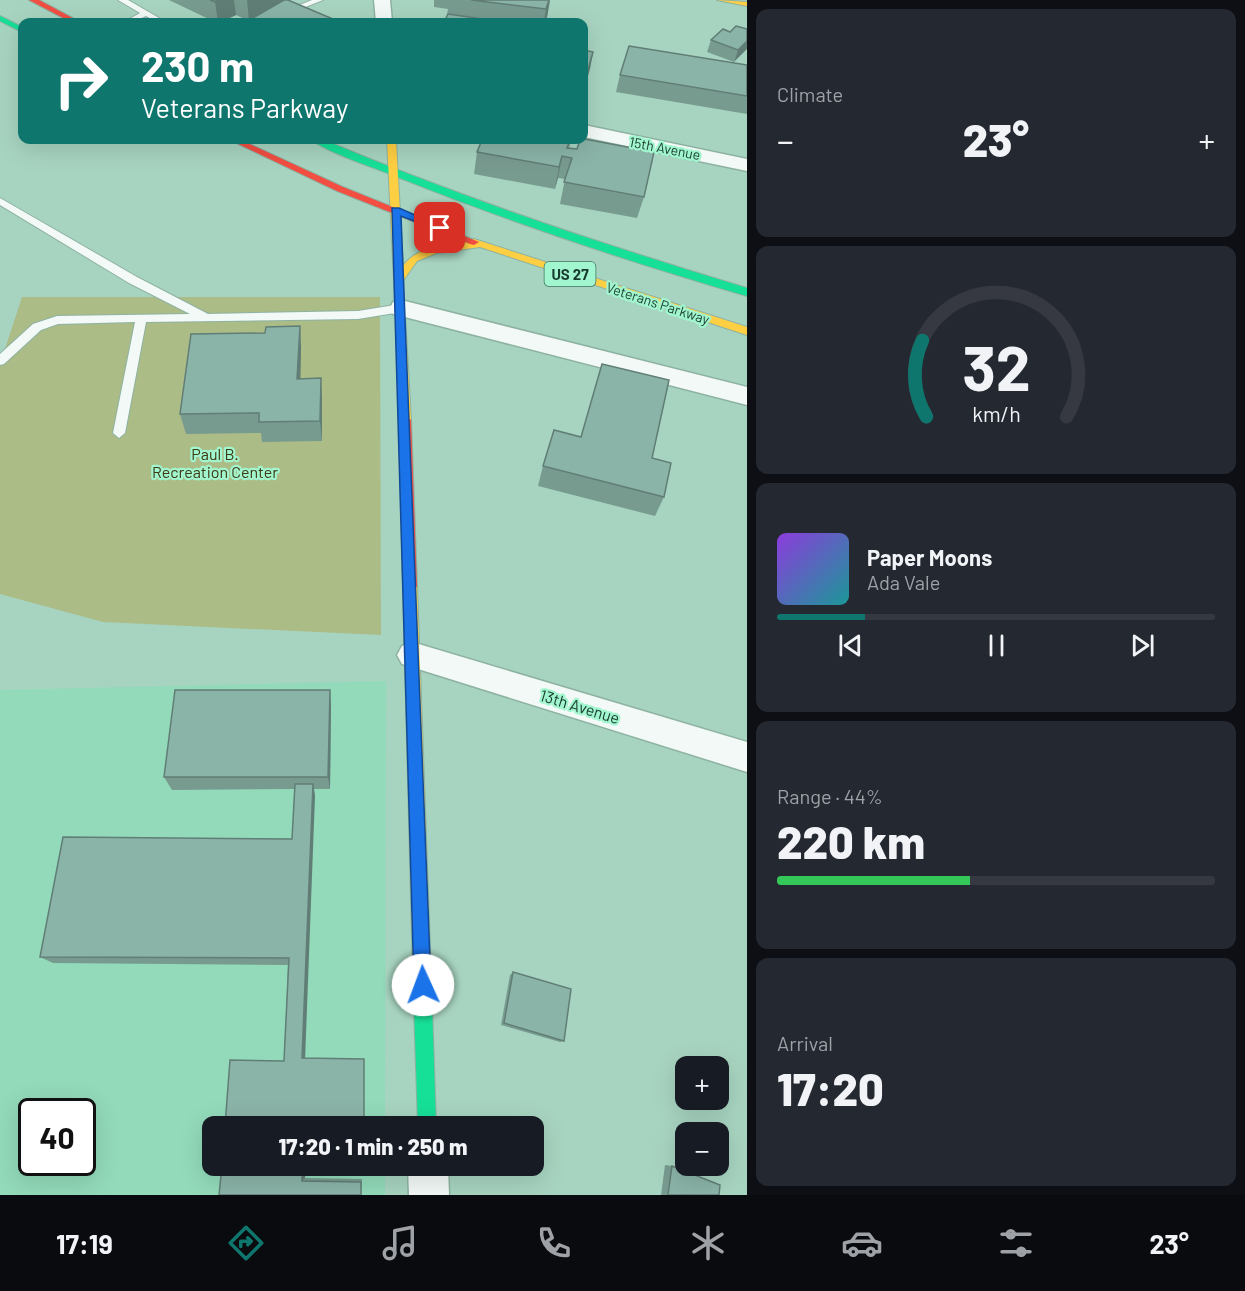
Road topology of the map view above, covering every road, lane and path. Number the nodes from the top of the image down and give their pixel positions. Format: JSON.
{"nodes":[{"id":1,"x":33,"y":0,"type":"edge"},
{"id":2,"x":122,"y":0,"type":"edge"},
{"id":3,"x":319,"y":0,"type":"edge"},
{"id":4,"x":382,"y":0,"type":"edge"},
{"id":5,"x":721,"y":0,"type":"edge"},
{"id":6,"x":747,"y":4,"type":"edge"},
{"id":7,"x":146,"y":13,"type":"junction"},
{"id":8,"x":0,"y":18,"type":"edge"},
{"id":9,"x":68,"y":18,"type":"edge"},
{"id":10,"x":136,"y":18,"type":"edge"},
{"id":11,"x":155,"y":18,"type":"edge"},
{"id":12,"x":272,"y":18,"type":"edge"},
{"id":13,"x":384,"y":18,"type":"edge"},
{"id":14,"x":18,"y":28,"type":"edge"},
{"id":15,"x":588,"y":132,"type":"edge"},
{"id":16,"x":244,"y":144,"type":"edge"},
{"id":17,"x":327,"y":144,"type":"edge"},
{"id":18,"x":391,"y":144,"type":"edge"},
{"id":19,"x":747,"y":165,"type":"edge"},
{"id":20,"x":393,"y":173,"type":"junction"},
{"id":21,"x":0,"y":201,"type":"edge"},
{"id":22,"x":396,"y":211,"type":"junction"},
{"id":23,"x":481,"y":244,"type":"junction"},
{"id":24,"x":399,"y":279,"type":"junction"},
{"id":25,"x":747,"y":292,"type":"edge"},
{"id":26,"x":401,"y":308,"type":"junction"},
{"id":27,"x":207,"y":318,"type":"junction"},
{"id":28,"x":141,"y":319,"type":"junction"},
{"id":29,"x":747,"y":331,"type":"edge"},
{"id":30,"x":0,"y":361,"type":"edge"},
{"id":31,"x":747,"y":396,"type":"edge"},
{"id":32,"x":118,"y":433,"type":"dead end"},
{"id":33,"x":412,"y":655,"type":"junction"},
{"id":34,"x":747,"y":757,"type":"edge"},
{"id":35,"x":427,"y":1116,"type":"edge"},
{"id":36,"x":428,"y":1176,"type":"edge"},
{"id":37,"x":429,"y":1195,"type":"edge"}],
"edges":[{"from":1,"to":9,"type":"main road"},
{"from":2,"to":7,"type":"lane"},
{"from":3,"to":12,"type":"lane"},
{"from":4,"to":13,"type":"street"},
{"from":5,"to":6,"type":"main road"},
{"from":7,"to":10,"type":"lane"},
{"from":7,"to":11,"type":"lane"},
{"from":8,"to":14,"type":"main road"},
{"from":15,"to":19,"type":"street","name":"15th Avenue"},
{"from":16,"to":22,"type":"main road","name":"Veterans Parkway","number":"US 27"},
{"from":17,"to":20,"type":"main road","number":"US 27"},
{"from":18,"to":20,"type":"main road"},
{"from":20,"to":22,"type":"main road"},
{"from":20,"to":25,"type":"main road","number":"US 27"},
{"from":21,"to":27,"type":"lane"},
{"from":22,"to":23,"type":"main road","name":"Veterans Parkway","number":"US 27"},
{"from":22,"to":24,"type":"main road"},
{"from":23,"to":24,"type":"main road"},
{"from":23,"to":29,"type":"main road","name":"Veterans Parkway","number":"US 27"},
{"from":24,"to":26,"type":"main road"},
{"from":26,"to":27,"type":"lane"},
{"from":26,"to":31,"type":"street"},
{"from":26,"to":33,"type":"main road"},
{"from":27,"to":28,"type":"lane"},
{"from":28,"to":30,"type":"lane"},
{"from":28,"to":32,"type":"lane"},
{"from":33,"to":34,"type":"street","name":"13th Avenue"},
{"from":33,"to":35,"type":"main road"},
{"from":36,"to":37,"type":"street"}]}
